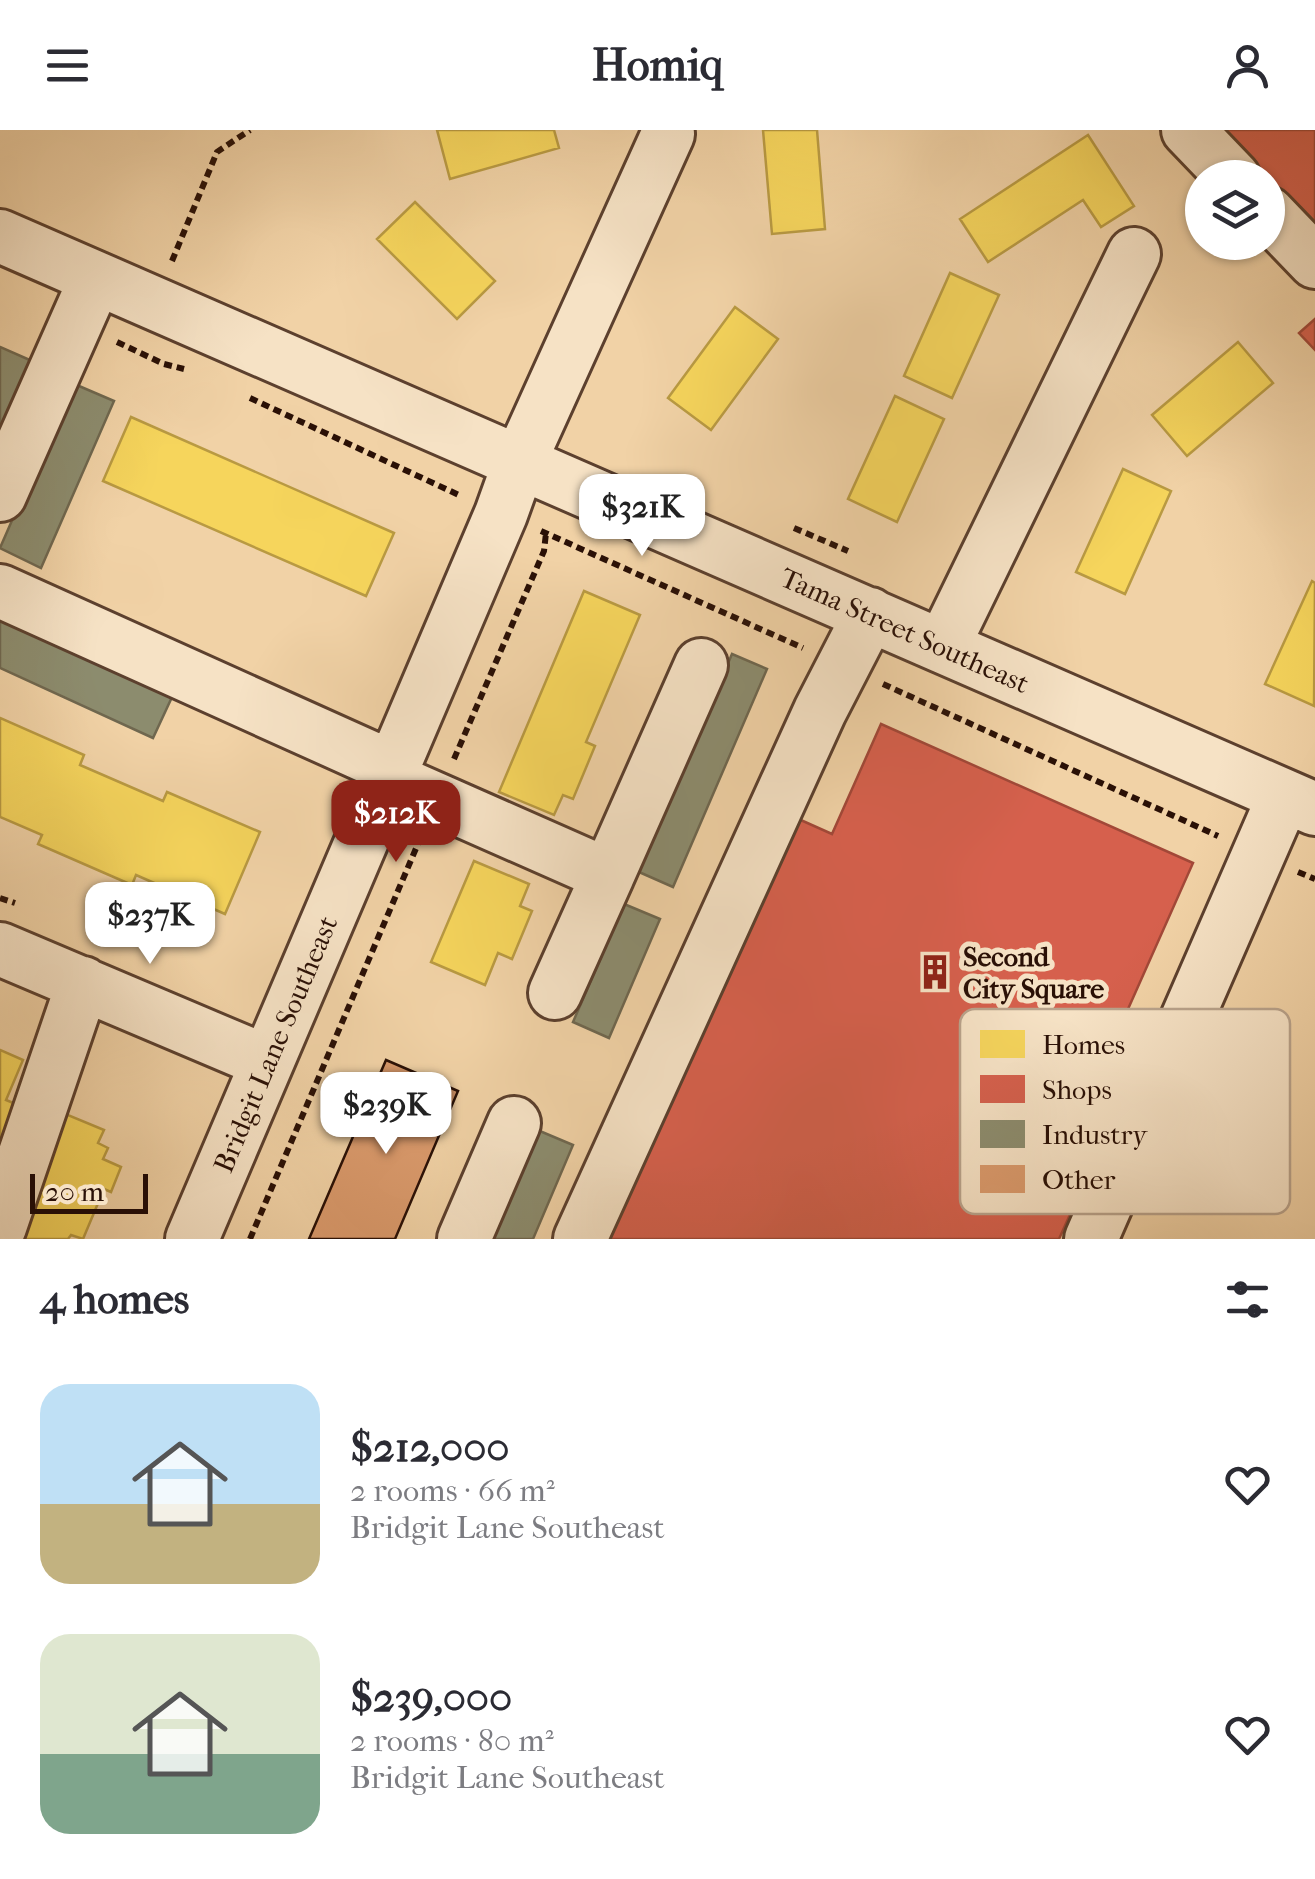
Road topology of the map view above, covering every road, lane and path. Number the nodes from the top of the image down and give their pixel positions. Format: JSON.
{"nodes":[{"id":1,"x":250,"y":130,"type":"edge"},
{"id":2,"x":1188,"y":130,"type":"edge"},
{"id":3,"x":668,"y":134,"type":"dead end"},
{"id":4,"x":1217,"y":160,"type":"edge"},
{"id":5,"x":1285,"y":231,"type":"edge"},
{"id":6,"x":0,"y":236,"type":"edge"},
{"id":7,"x":1134,"y":254,"type":"dead end"},
{"id":8,"x":1315,"y":262,"type":"edge"},
{"id":9,"x":86,"y":301,"type":"junction"},
{"id":10,"x":154,"y":302,"type":"junction"},
{"id":11,"x":135,"y":350,"type":"junction"},
{"id":12,"x":195,"y":372,"type":"dead end"},
{"id":13,"x":241,"y":394,"type":"dead end"},
{"id":14,"x":520,"y":461,"type":"junction"},
{"id":15,"x":0,"y":496,"type":"edge"},
{"id":16,"x":523,"y":524,"type":"junction"},
{"id":17,"x":0,"y":590,"type":"edge"},
{"id":18,"x":870,"y":614,"type":"junction"},
{"id":19,"x":943,"y":646,"type":"junction"},
{"id":20,"x":700,"y":664,"type":"dead end"},
{"id":21,"x":844,"y":666,"type":"junction"},
{"id":22,"x":391,"y":773,"type":"junction"},
{"id":23,"x":437,"y":799,"type":"junction"},
{"id":24,"x":1300,"y":803,"type":"edge"},
{"id":25,"x":1258,"y":854,"type":"junction"},
{"id":26,"x":608,"y":874,"type":"junction"},
{"id":27,"x":1315,"y":879,"type":"edge"},
{"id":28,"x":0,"y":898,"type":"edge"},
{"id":29,"x":16,"y":929,"type":"edge"},
{"id":30,"x":83,"y":984,"type":"junction"},
{"id":31,"x":555,"y":993,"type":"dead end"},
{"id":32,"x":1190,"y":1009,"type":"edge"},
{"id":33,"x":268,"y":1062,"type":"junction"},
{"id":34,"x":514,"y":1123,"type":"dead end"},
{"id":35,"x":1101,"y":1214,"type":"edge"},
{"id":36,"x":0,"y":1227,"type":"edge"},
{"id":37,"x":192,"y":1239,"type":"edge"},
{"id":38,"x":250,"y":1239,"type":"edge"},
{"id":39,"x":464,"y":1239,"type":"edge"},
{"id":40,"x":580,"y":1239,"type":"edge"},
{"id":41,"x":1090,"y":1239,"type":"edge"}],
"edges":[{"from":1,"to":10,"type":"path"},
{"from":2,"to":4,"type":"street"},
{"from":3,"to":14,"type":"street","name":"Bridgit Lane Southeast"},
{"from":5,"to":8,"type":"street"},
{"from":6,"to":9,"type":"street","name":"Tama Street Southeast"},
{"from":7,"to":19,"type":"street"},
{"from":9,"to":10,"type":"street","name":"Tama Street Southeast"},
{"from":9,"to":11,"type":"path"},
{"from":9,"to":15,"type":"street"},
{"from":10,"to":11,"type":"path"},
{"from":10,"to":14,"type":"street","name":"Tama Street Southeast"},
{"from":11,"to":12,"type":"path"},
{"from":13,"to":16,"type":"path"},
{"from":14,"to":16,"type":"street","name":"Bridgit Lane Southeast"},
{"from":14,"to":18,"type":"street","name":"Tama Street Southeast"},
{"from":16,"to":21,"type":"path"},
{"from":16,"to":22,"type":"street","name":"Bridgit Lane Southeast"},
{"from":16,"to":23,"type":"path"},
{"from":17,"to":22,"type":"street"},
{"from":18,"to":19,"type":"street","name":"Tama Street Southeast"},
{"from":18,"to":21,"type":"street"},
{"from":19,"to":24,"type":"street","name":"Tama Street Southeast"},
{"from":20,"to":26,"type":"street"},
{"from":21,"to":25,"type":"path"},
{"from":21,"to":40,"type":"street"},
{"from":22,"to":23,"type":"street"},
{"from":22,"to":33,"type":"street","name":"Bridgit Lane Southeast"},
{"from":23,"to":26,"type":"street"},
{"from":23,"to":38,"type":"path"},
{"from":24,"to":25,"type":"street"},
{"from":25,"to":27,"type":"path"},
{"from":25,"to":32,"type":"street"},
{"from":26,"to":31,"type":"street"},
{"from":28,"to":29,"type":"path"},
{"from":29,"to":30,"type":"street"},
{"from":30,"to":33,"type":"street"},
{"from":30,"to":36,"type":"street"},
{"from":33,"to":37,"type":"street","name":"Bridgit Lane Southeast"},
{"from":34,"to":39,"type":"street"},
{"from":35,"to":41,"type":"street"}]}
